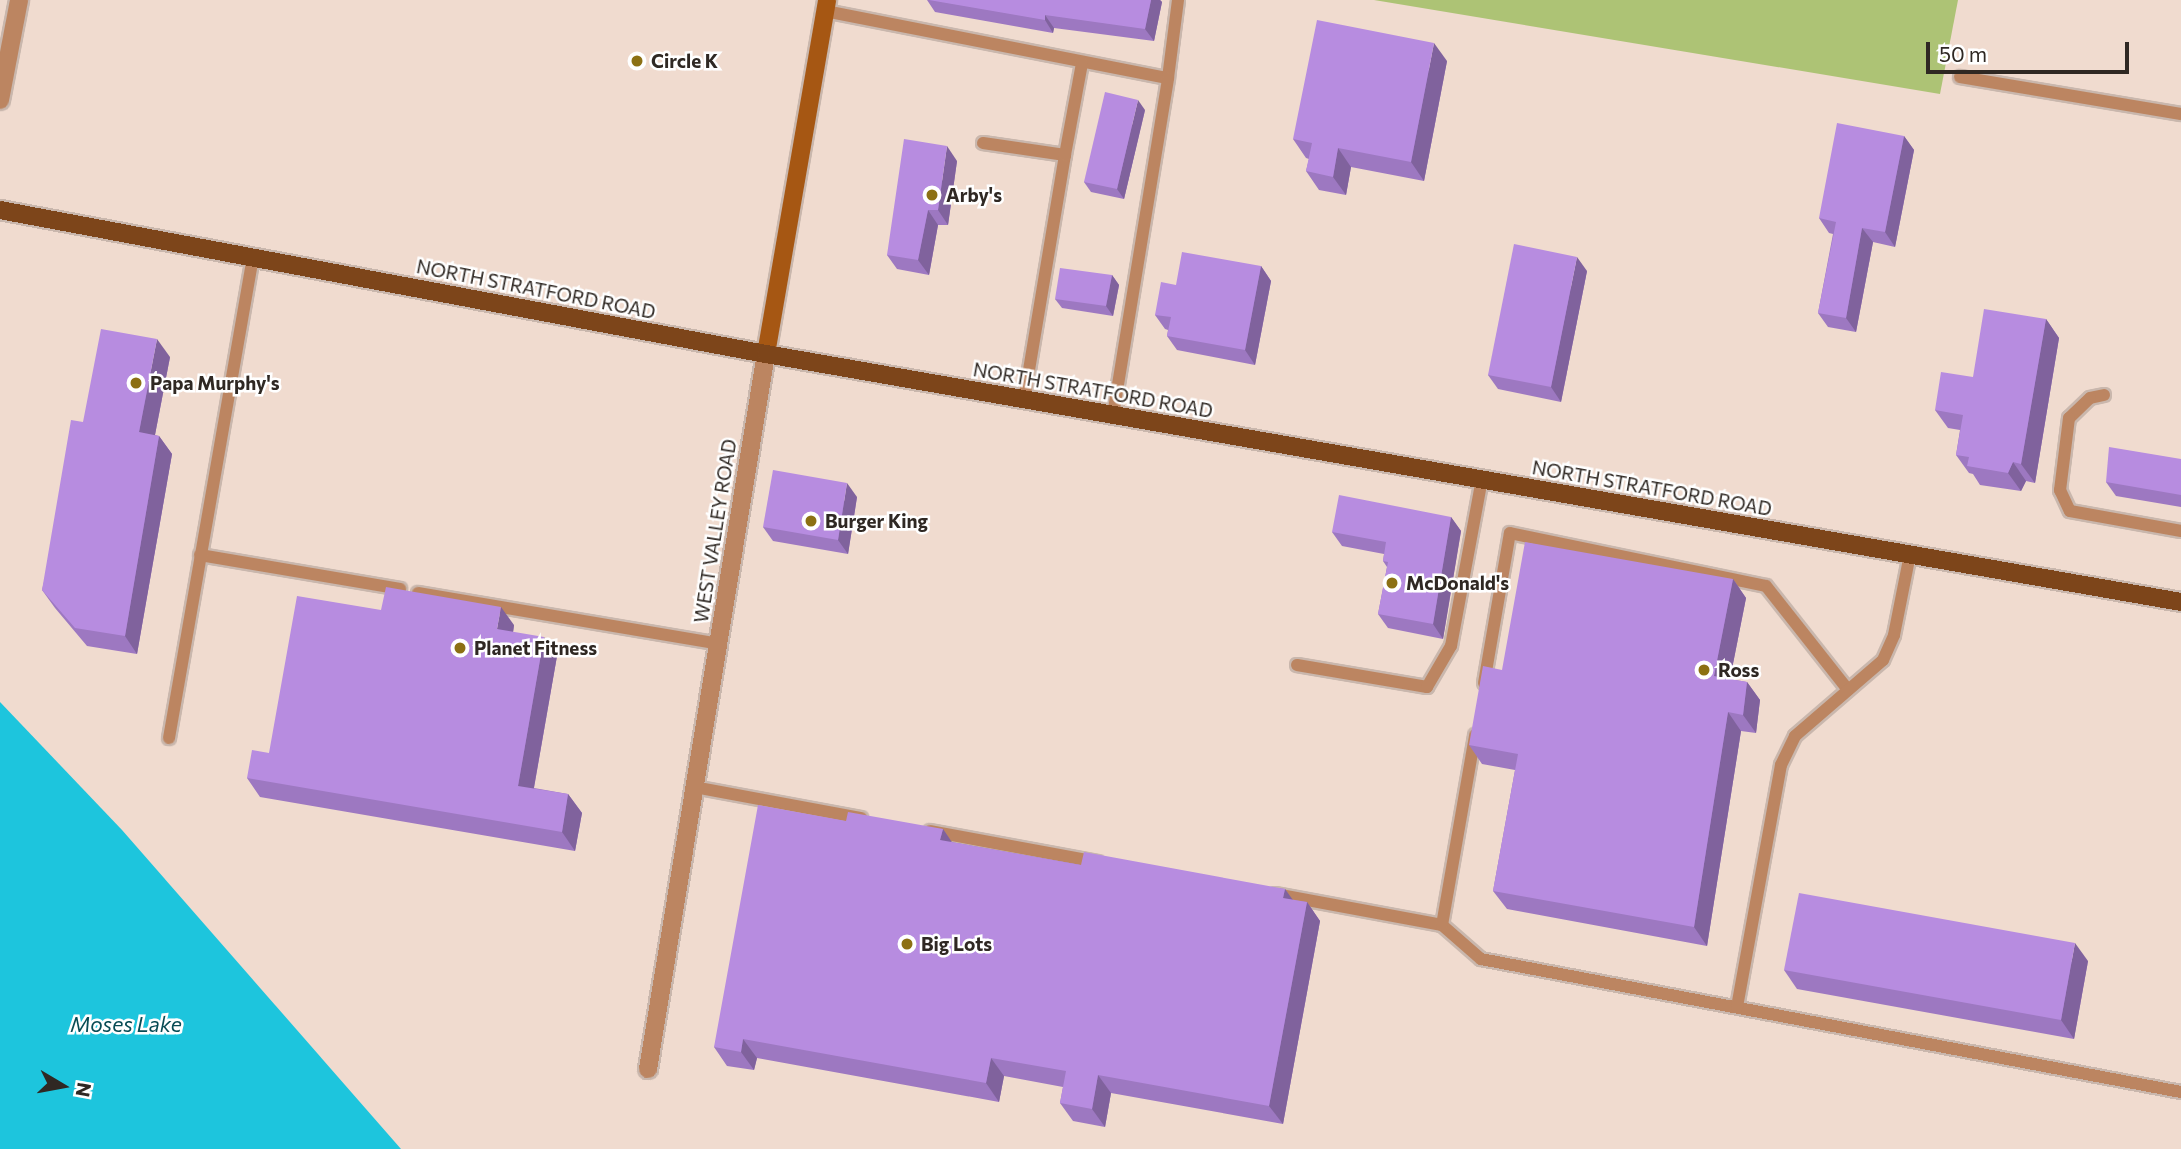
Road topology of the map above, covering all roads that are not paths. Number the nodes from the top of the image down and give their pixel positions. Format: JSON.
{"nodes":[{"id":1,"x":19,"y":0,"type":"edge"},
{"id":2,"x":1178,"y":0,"type":"edge"},
{"id":3,"x":826,"y":5,"type":"edge"},
{"id":4,"x":1082,"y":63,"type":"junction"},
{"id":5,"x":1960,"y":76,"type":"dead end"},
{"id":6,"x":1168,"y":78,"type":"junction"},
{"id":7,"x":0,"y":100,"type":"edge"},
{"id":8,"x":2181,"y":114,"type":"edge"},
{"id":9,"x":983,"y":143,"type":"dead end"},
{"id":10,"x":1065,"y":155,"type":"junction"},
{"id":11,"x":0,"y":210,"type":"edge"},
{"id":12,"x":253,"y":256,"type":"junction"},
{"id":13,"x":766,"y":354,"type":"junction"},
{"id":14,"x":2104,"y":395,"type":"dead end"},
{"id":15,"x":1024,"y":399,"type":"junction"},
{"id":16,"x":1113,"y":415,"type":"junction"},
{"id":17,"x":1482,"y":479,"type":"junction"},
{"id":18,"x":2181,"y":531,"type":"edge"},
{"id":19,"x":1910,"y":554,"type":"junction"},
{"id":20,"x":200,"y":555,"type":"junction"},
{"id":21,"x":2181,"y":602,"type":"edge"},
{"id":22,"x":718,"y":644,"type":"junction"},
{"id":23,"x":1297,"y":665,"type":"dead end"},
{"id":24,"x":1848,"y":690,"type":"junction"},
{"id":25,"x":1482,"y":695,"type":"edge"},
{"id":26,"x":1477,"y":722,"type":"edge"},
{"id":27,"x":169,"y":738,"type":"dead end"},
{"id":28,"x":694,"y":787,"type":"junction"},
{"id":29,"x":871,"y":820,"type":"edge"},
{"id":30,"x":918,"y":828,"type":"edge"},
{"id":31,"x":1106,"y":863,"type":"edge"},
{"id":32,"x":1267,"y":893,"type":"edge"},
{"id":33,"x":1442,"y":925,"type":"junction"},
{"id":34,"x":1737,"y":1007,"type":"junction"},
{"id":35,"x":648,"y":1069,"type":"dead end"},
{"id":36,"x":2181,"y":1092,"type":"edge"}],
"edges":[{"from":1,"to":7,"type":"street"},
{"from":2,"to":6,"type":"lane"},
{"from":3,"to":4,"type":"lane"},
{"from":3,"to":13,"type":"main road","name":"WEST VALLEY ROAD"},
{"from":4,"to":6,"type":"lane"},
{"from":4,"to":10,"type":"lane"},
{"from":5,"to":8,"type":"lane"},
{"from":6,"to":16,"type":"lane"},
{"from":9,"to":10,"type":"lane"},
{"from":10,"to":15,"type":"lane"},
{"from":11,"to":12,"type":"main road","name":"NORTH STRATFORD ROAD"},
{"from":12,"to":13,"type":"main road","name":"NORTH STRATFORD ROAD"},
{"from":12,"to":20,"type":"lane"},
{"from":13,"to":15,"type":"main road","name":"NORTH STRATFORD ROAD"},
{"from":13,"to":22,"type":"street","name":"WEST VALLEY ROAD"},
{"from":14,"to":18,"type":"lane"},
{"from":15,"to":16,"type":"main road","name":"NORTH STRATFORD ROAD"},
{"from":16,"to":17,"type":"main road","name":"NORTH STRATFORD ROAD"},
{"from":17,"to":19,"type":"main road","name":"NORTH STRATFORD ROAD"},
{"from":17,"to":23,"type":"lane"},
{"from":19,"to":21,"type":"main road","name":"NORTH STRATFORD ROAD"},
{"from":19,"to":24,"type":"lane"},
{"from":20,"to":22,"type":"lane"},
{"from":20,"to":27,"type":"lane"},
{"from":22,"to":28,"type":"street","name":"WEST VALLEY ROAD"},
{"from":24,"to":25,"type":"lane"},
{"from":24,"to":34,"type":"lane"},
{"from":26,"to":33,"type":"lane"},
{"from":28,"to":29,"type":"lane"},
{"from":28,"to":35,"type":"street","name":"WEST VALLEY ROAD"},
{"from":30,"to":31,"type":"lane"},
{"from":32,"to":33,"type":"lane"},
{"from":33,"to":34,"type":"lane"},
{"from":34,"to":36,"type":"lane"}]}
